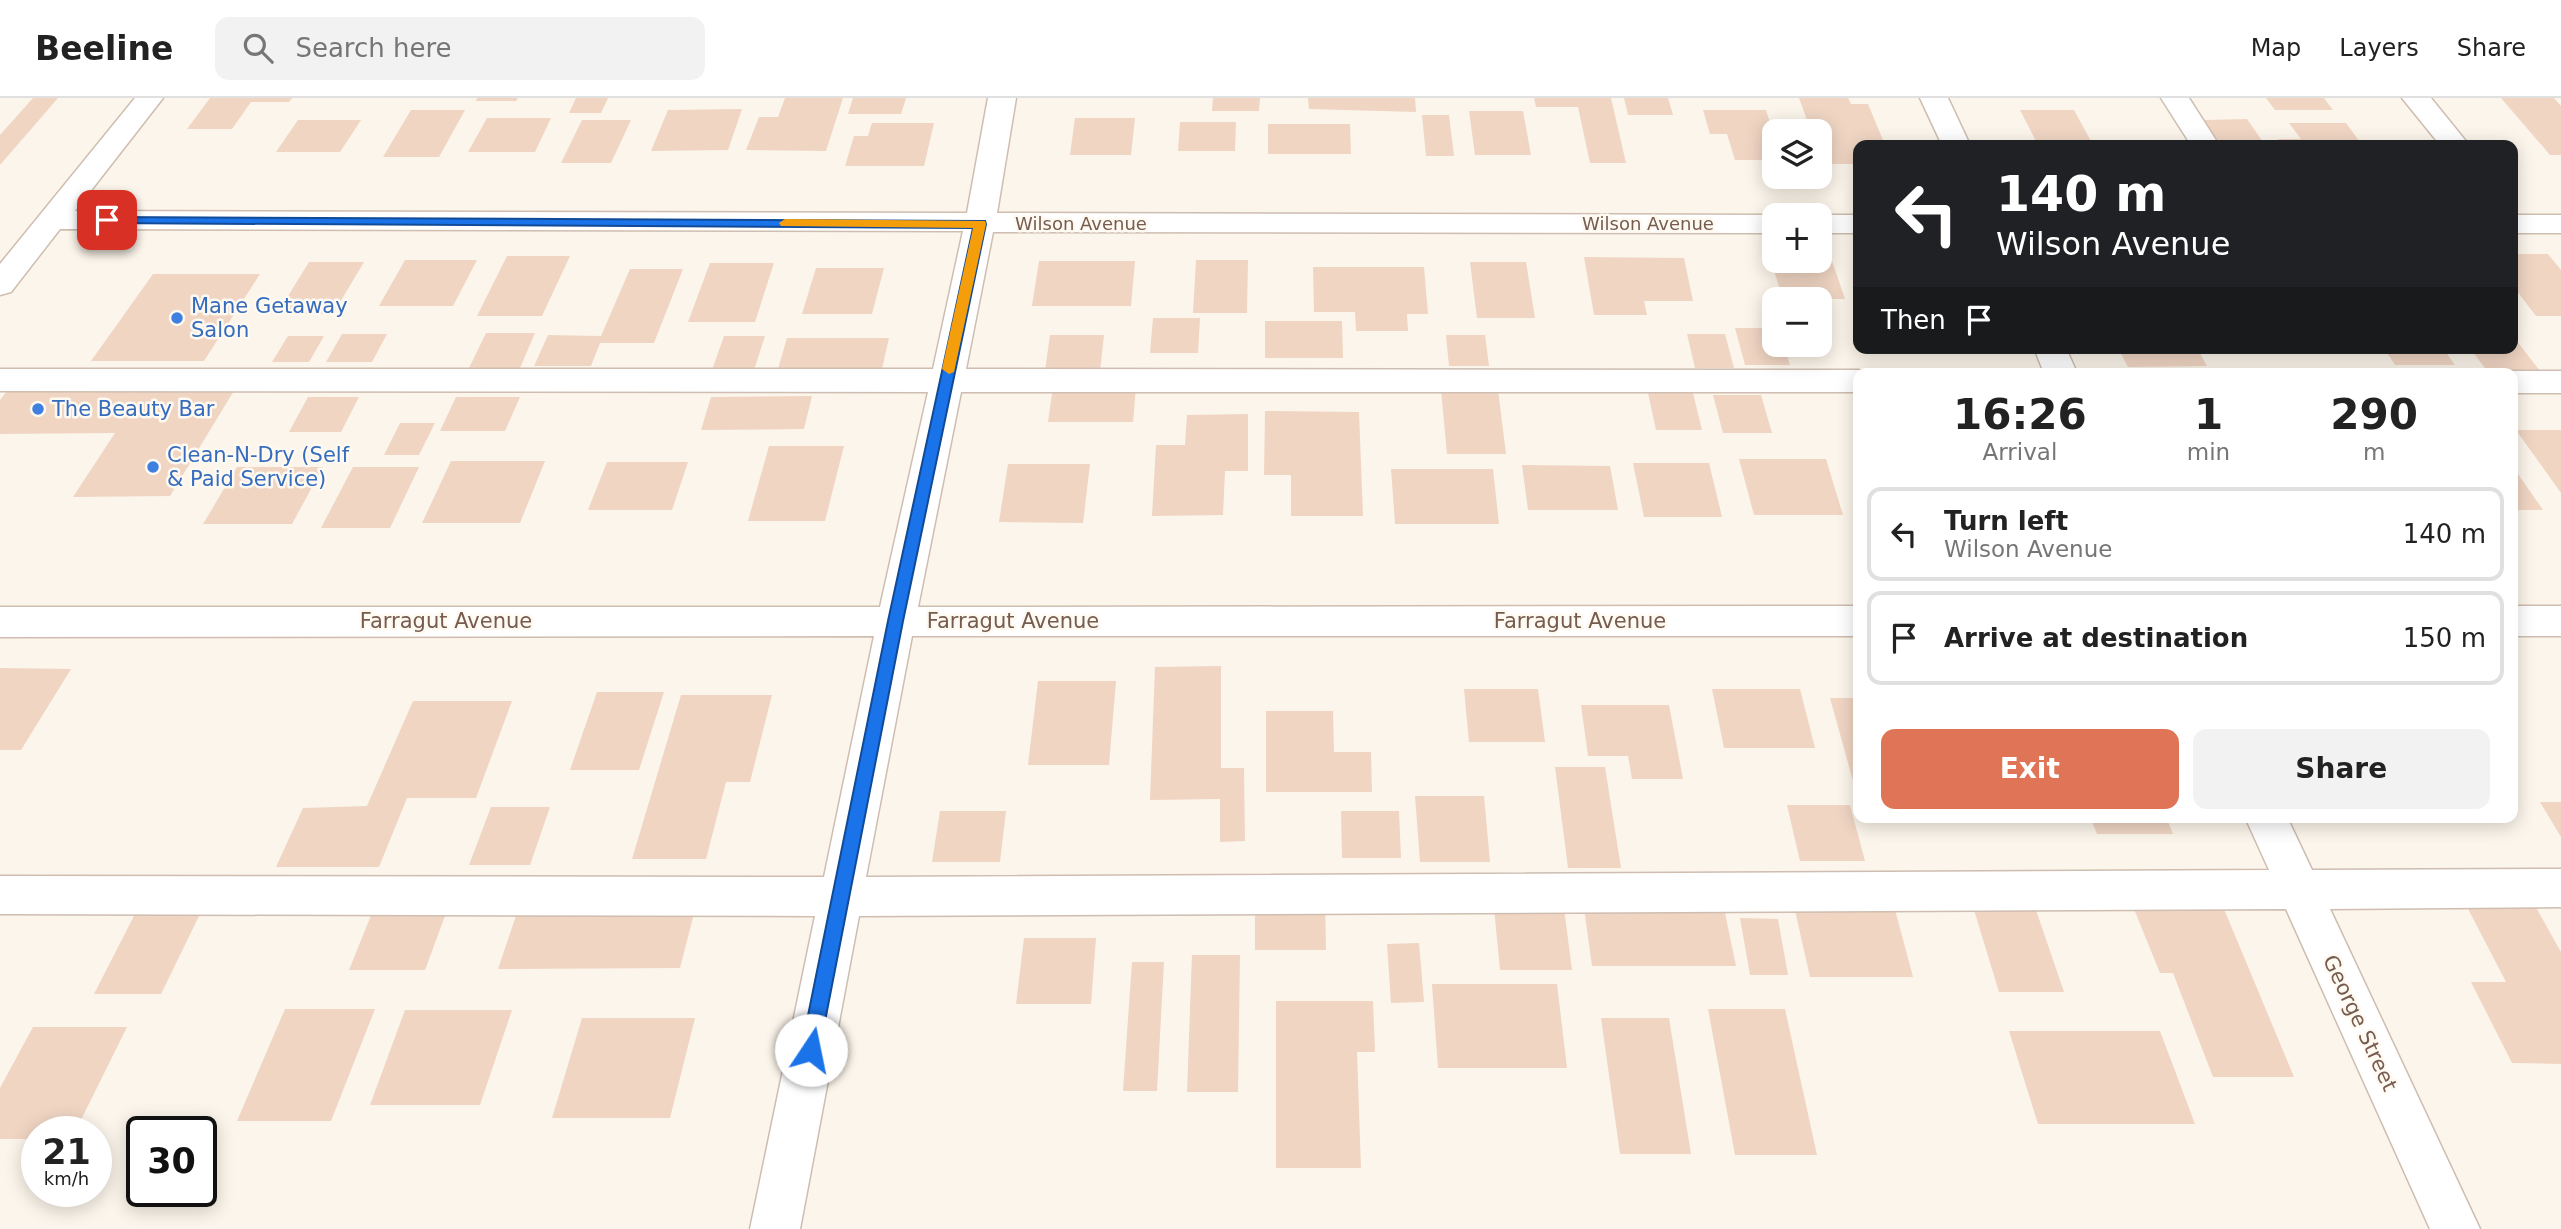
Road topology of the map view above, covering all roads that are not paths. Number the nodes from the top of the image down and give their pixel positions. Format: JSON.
{"nodes":[{"id":1,"x":149,"y":98,"type":"edge"},
{"id":2,"x":1002,"y":98,"type":"edge"},
{"id":3,"x":1934,"y":98,"type":"edge"},
{"id":4,"x":2175,"y":98,"type":"edge"},
{"id":5,"x":2416,"y":98,"type":"edge"},
{"id":6,"x":1954,"y":140,"type":"edge"},
{"id":7,"x":2202,"y":140,"type":"edge"},
{"id":8,"x":2451,"y":140,"type":"edge"},
{"id":9,"x":52,"y":220,"type":"junction"},
{"id":10,"x":2518,"y":222,"type":"edge"},
{"id":11,"x":980,"y":224,"type":"junction"},
{"id":12,"x":1762,"y":224,"type":"edge"},
{"id":13,"x":1832,"y":224,"type":"edge"},
{"id":14,"x":1853,"y":224,"type":"edge"},
{"id":15,"x":2561,"y":224,"type":"edge"},
{"id":16,"x":0,"y":285,"type":"edge"},
{"id":17,"x":947,"y":379,"type":"junction"},
{"id":18,"x":0,"y":380,"type":"edge"},
{"id":19,"x":1853,"y":381,"type":"edge"},
{"id":20,"x":2518,"y":382,"type":"edge"},
{"id":21,"x":2561,"y":382,"type":"edge"},
{"id":22,"x":896,"y":621,"type":"junction"},
{"id":23,"x":1853,"y":621,"type":"edge"},
{"id":24,"x":2518,"y":621,"type":"edge"},
{"id":25,"x":2561,"y":621,"type":"edge"},
{"id":26,"x":0,"y":622,"type":"edge"},
{"id":27,"x":2269,"y":823,"type":"edge"},
{"id":28,"x":2298,"y":888,"type":"junction"},
{"id":29,"x":2561,"y":888,"type":"edge"},
{"id":30,"x":0,"y":895,"type":"edge"},
{"id":31,"x":841,"y":897,"type":"junction"},
{"id":32,"x":775,"y":1229,"type":"edge"},
{"id":33,"x":2455,"y":1229,"type":"edge"}],
"edges":[{"from":1,"to":9,"type":"street"},
{"from":2,"to":11,"type":"street"},
{"from":3,"to":6,"type":"street"},
{"from":4,"to":7,"type":"street"},
{"from":5,"to":8,"type":"street"},
{"from":9,"to":11,"type":"street","name":"Wilson Avenue"},
{"from":9,"to":16,"type":"street"},
{"from":10,"to":15,"type":"street"},
{"from":11,"to":12,"type":"street","name":"Wilson Avenue"},
{"from":11,"to":17,"type":"street"},
{"from":13,"to":14,"type":"street"},
{"from":17,"to":18,"type":"street"},
{"from":17,"to":19,"type":"street"},
{"from":17,"to":22,"type":"street"},
{"from":20,"to":21,"type":"street"},
{"from":22,"to":23,"type":"street","name":"Farragut Avenue"},
{"from":22,"to":26,"type":"street","name":"Farragut Avenue"},
{"from":22,"to":31,"type":"street"},
{"from":24,"to":25,"type":"street"},
{"from":27,"to":28,"type":"street","name":"George Street"},
{"from":28,"to":29,"type":"street"},
{"from":28,"to":31,"type":"street"},
{"from":28,"to":33,"type":"street","name":"George Street"},
{"from":30,"to":31,"type":"street"},
{"from":31,"to":32,"type":"street"}]}
